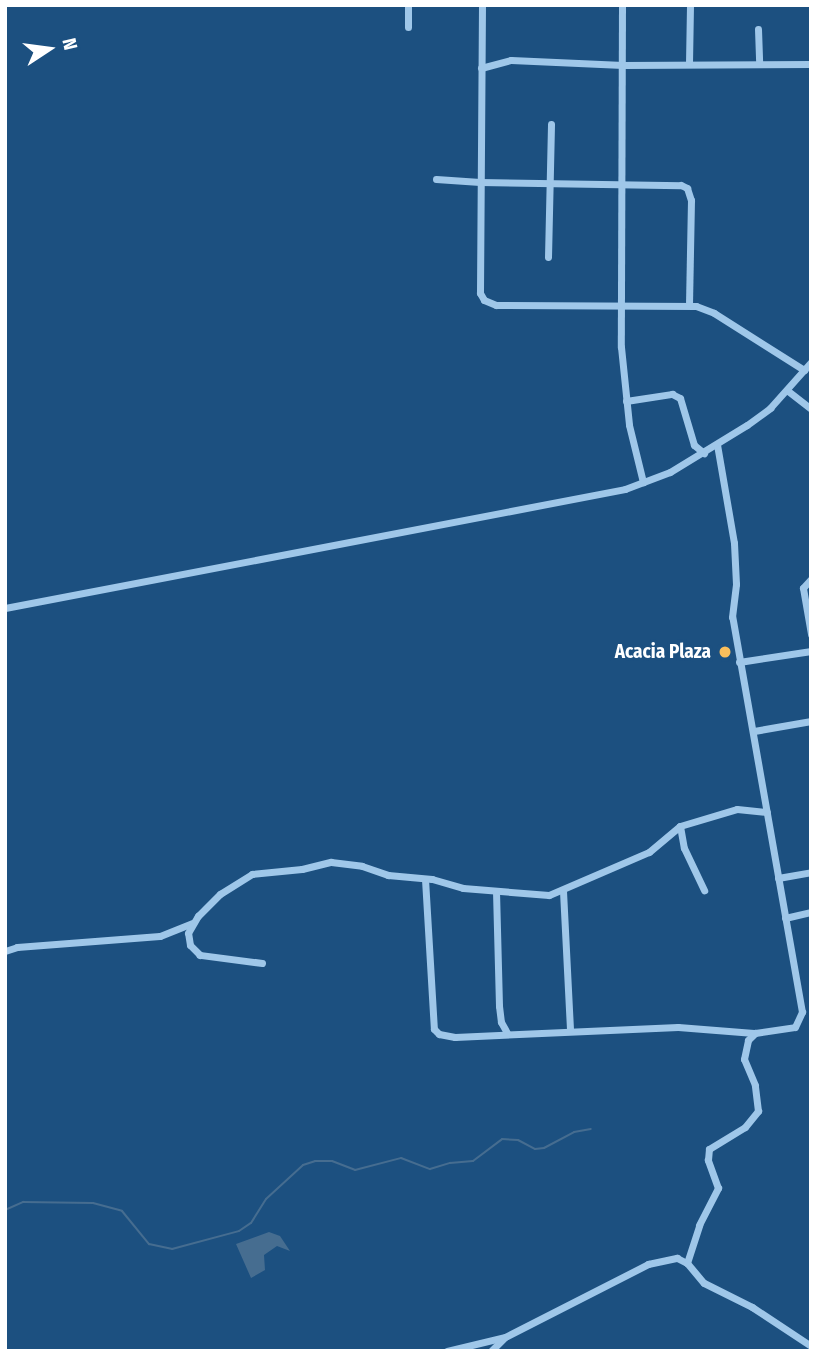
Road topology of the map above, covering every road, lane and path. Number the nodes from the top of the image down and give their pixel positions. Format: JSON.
{"nodes":[{"id":1,"x":408,"y":5,"type":"edge"},
{"id":2,"x":482,"y":5,"type":"edge"},
{"id":3,"x":622,"y":5,"type":"edge"},
{"id":4,"x":690,"y":5,"type":"edge"},
{"id":5,"x":408,"y":27,"type":"dead end"},
{"id":6,"x":758,"y":29,"type":"dead end"},
{"id":7,"x":690,"y":63,"type":"junction"},
{"id":8,"x":759,"y":63,"type":"junction"},
{"id":9,"x":811,"y":64,"type":"edge"},
{"id":10,"x":623,"y":65,"type":"junction"},
{"id":11,"x":481,"y":68,"type":"junction"},
{"id":12,"x":551,"y":124,"type":"dead end"},
{"id":13,"x":436,"y":179,"type":"dead end"},
{"id":14,"x":480,"y":183,"type":"junction"},
{"id":15,"x":550,"y":183,"type":"junction"},
{"id":16,"x":622,"y":184,"type":"junction"},
{"id":17,"x":548,"y":257,"type":"dead end"},
{"id":18,"x":621,"y":304,"type":"junction"},
{"id":19,"x":689,"y":305,"type":"junction"},
{"id":20,"x":811,"y":362,"type":"edge"},
{"id":21,"x":804,"y":370,"type":"junction"},
{"id":22,"x":788,"y":391,"type":"junction"},
{"id":23,"x":626,"y":401,"type":"junction"},
{"id":24,"x":811,"y":409,"type":"edge"},
{"id":25,"x":717,"y":445,"type":"junction"},
{"id":26,"x":704,"y":453,"type":"junction"},
{"id":27,"x":643,"y":482,"type":"junction"},
{"id":28,"x":811,"y":579,"type":"edge"},
{"id":29,"x":5,"y":608,"type":"edge"},
{"id":30,"x":811,"y":634,"type":"edge"},
{"id":31,"x":811,"y":651,"type":"edge"},
{"id":32,"x":739,"y":662,"type":"junction"},
{"id":33,"x":811,"y":720,"type":"edge"},
{"id":34,"x":754,"y":731,"type":"junction"},
{"id":35,"x":767,"y":812,"type":"junction"},
{"id":36,"x":680,"y":826,"type":"junction"},
{"id":37,"x":811,"y":872,"type":"edge"},
{"id":38,"x":425,"y":878,"type":"junction"},
{"id":39,"x":778,"y":878,"type":"junction"},
{"id":40,"x":704,"y":890,"type":"dead end"},
{"id":41,"x":496,"y":891,"type":"junction"},
{"id":42,"x":563,"y":891,"type":"junction"},
{"id":43,"x":811,"y":912,"type":"edge"},
{"id":44,"x":785,"y":918,"type":"junction"},
{"id":45,"x":192,"y":923,"type":"junction"},
{"id":46,"x":5,"y":951,"type":"edge"},
{"id":47,"x":262,"y":963,"type":"dead end"},
{"id":48,"x":570,"y":1030,"type":"junction"},
{"id":49,"x":507,"y":1033,"type":"junction"},
{"id":50,"x":755,"y":1033,"type":"junction"},
{"id":51,"x":687,"y":1263,"type":"junction"},
{"id":52,"x":505,"y":1337,"type":"junction"},
{"id":53,"x":811,"y":1346,"type":"edge"},
{"id":54,"x":447,"y":1351,"type":"edge"},
{"id":55,"x":491,"y":1351,"type":"edge"}],
"edges":[{"from":1,"to":5,"type":"street"},
{"from":2,"to":11,"type":"street"},
{"from":3,"to":10,"type":"street"},
{"from":4,"to":7,"type":"street"},
{"from":6,"to":8,"type":"street"},
{"from":7,"to":8,"type":"street"},
{"from":7,"to":10,"type":"street"},
{"from":8,"to":9,"type":"street"},
{"from":10,"to":11,"type":"street"},
{"from":10,"to":16,"type":"street"},
{"from":11,"to":14,"type":"street"},
{"from":12,"to":15,"type":"street"},
{"from":13,"to":14,"type":"street"},
{"from":14,"to":15,"type":"street"},
{"from":14,"to":18,"type":"street"},
{"from":15,"to":16,"type":"street"},
{"from":15,"to":17,"type":"street"},
{"from":16,"to":18,"type":"street"},
{"from":16,"to":19,"type":"street"},
{"from":18,"to":19,"type":"street"},
{"from":18,"to":23,"type":"street"},
{"from":19,"to":21,"type":"street"},
{"from":20,"to":21,"type":"street"},
{"from":21,"to":22,"type":"street"},
{"from":22,"to":24,"type":"street"},
{"from":22,"to":25,"type":"street"},
{"from":23,"to":26,"type":"street"},
{"from":23,"to":27,"type":"street"},
{"from":25,"to":26,"type":"street"},
{"from":25,"to":32,"type":"street"},
{"from":26,"to":27,"type":"street"},
{"from":27,"to":29,"type":"street"},
{"from":28,"to":30,"type":"street"},
{"from":31,"to":32,"type":"street"},
{"from":32,"to":34,"type":"street"},
{"from":33,"to":34,"type":"street"},
{"from":34,"to":35,"type":"street"},
{"from":35,"to":36,"type":"street"},
{"from":35,"to":39,"type":"street"},
{"from":36,"to":40,"type":"street"},
{"from":36,"to":42,"type":"street"},
{"from":37,"to":39,"type":"street"},
{"from":38,"to":41,"type":"street"},
{"from":38,"to":45,"type":"street"},
{"from":38,"to":49,"type":"street"},
{"from":39,"to":44,"type":"street"},
{"from":41,"to":42,"type":"street"},
{"from":41,"to":49,"type":"street"},
{"from":42,"to":48,"type":"street"},
{"from":43,"to":44,"type":"street"},
{"from":44,"to":50,"type":"street"},
{"from":45,"to":46,"type":"street"},
{"from":45,"to":47,"type":"street"},
{"from":48,"to":49,"type":"street"},
{"from":48,"to":50,"type":"street"},
{"from":50,"to":51,"type":"street"},
{"from":51,"to":52,"type":"street"},
{"from":51,"to":53,"type":"street"},
{"from":52,"to":54,"type":"street"},
{"from":52,"to":55,"type":"street"}]}
